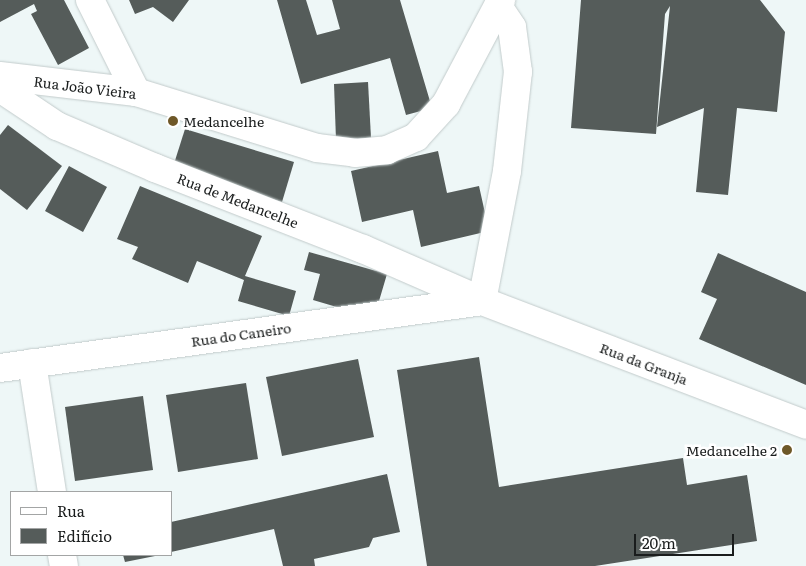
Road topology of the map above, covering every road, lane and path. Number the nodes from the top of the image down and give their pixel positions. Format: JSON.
{"nodes":[{"id":1,"x":90,"y":0,"type":"edge"},
{"id":2,"x":500,"y":3,"type":"edge"},
{"id":3,"x":0,"y":76,"type":"edge"},
{"id":4,"x":0,"y":88,"type":"edge"},
{"id":5,"x":136,"y":92,"type":"junction"},
{"id":6,"x":482,"y":301,"type":"junction"},
{"id":7,"x":32,"y":364,"type":"junction"},
{"id":8,"x":0,"y":368,"type":"edge"},
{"id":9,"x":806,"y":425,"type":"edge"},
{"id":10,"x":52,"y":491,"type":"edge"}],
"edges":[{"from":1,"to":5,"type":"street"},
{"from":2,"to":5,"type":"street","name":"Rua João Vieira"},
{"from":2,"to":6,"type":"street"},
{"from":3,"to":5,"type":"street","name":"Rua João Vieira"},
{"from":4,"to":6,"type":"street","name":"Rua de Medancelhe"},
{"from":6,"to":7,"type":"street","name":"Rua do Caneiro"},
{"from":6,"to":9,"type":"street","name":"Rua da Granja"},
{"from":7,"to":8,"type":"street","name":"Rua do Caneiro"},
{"from":7,"to":10,"type":"street"}]}
